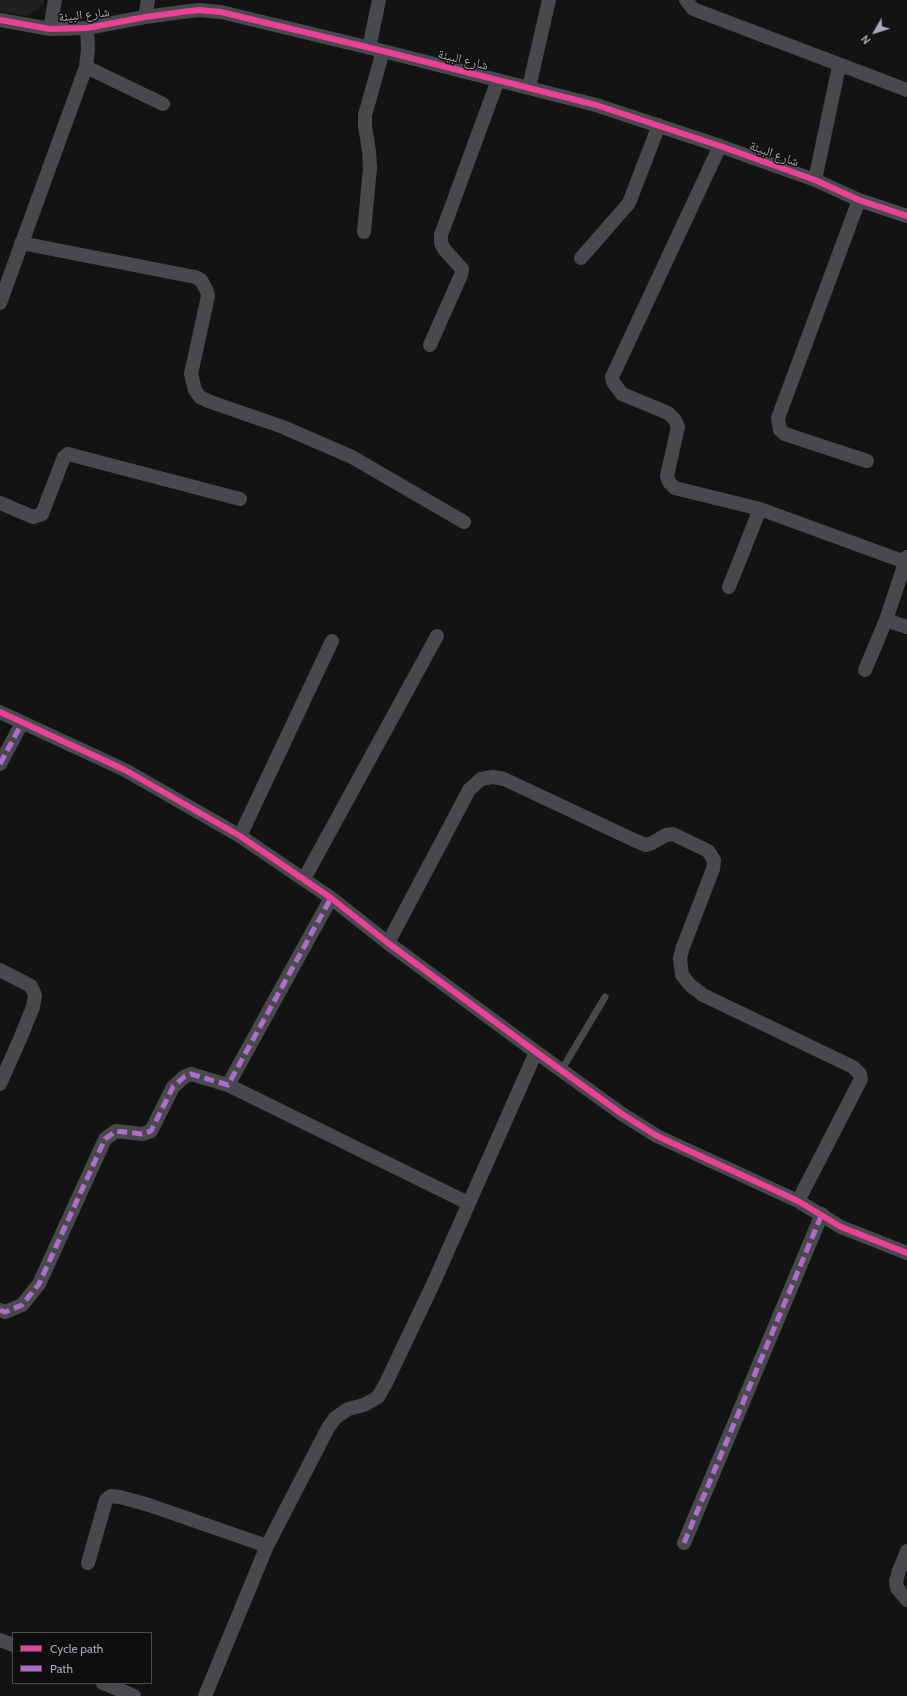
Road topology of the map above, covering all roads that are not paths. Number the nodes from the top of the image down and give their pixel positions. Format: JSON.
{"nodes":[{"id":1,"x":55,"y":0,"type":"edge"},
{"id":2,"x":148,"y":0,"type":"edge"},
{"id":3,"x":379,"y":0,"type":"edge"},
{"id":4,"x":549,"y":0,"type":"edge"},
{"id":5,"x":686,"y":0,"type":"edge"},
{"id":6,"x":145,"y":17,"type":"junction"},
{"id":7,"x":0,"y":20,"type":"edge"},
{"id":8,"x":87,"y":28,"type":"junction"},
{"id":9,"x":50,"y":29,"type":"junction"},
{"id":10,"x":369,"y":48,"type":"junction"},
{"id":11,"x":383,"y":51,"type":"junction"},
{"id":12,"x":86,"y":66,"type":"junction"},
{"id":13,"x":839,"y":66,"type":"junction"},
{"id":14,"x":498,"y":80,"type":"junction"},
{"id":15,"x":529,"y":87,"type":"junction"},
{"id":16,"x":907,"y":90,"type":"edge"},
{"id":17,"x":163,"y":104,"type":"dead end"},
{"id":18,"x":659,"y":125,"type":"junction"},
{"id":19,"x":720,"y":146,"type":"junction"},
{"id":20,"x":815,"y":180,"type":"junction"},
{"id":21,"x":859,"y":200,"type":"junction"},
{"id":22,"x":907,"y":216,"type":"edge"},
{"id":23,"x":364,"y":232,"type":"dead end"},
{"id":24,"x":21,"y":243,"type":"junction"},
{"id":25,"x":581,"y":258,"type":"dead end"},
{"id":26,"x":4,"y":276,"type":"edge"},
{"id":27,"x":0,"y":303,"type":"edge"},
{"id":28,"x":430,"y":345,"type":"dead end"},
{"id":29,"x":867,"y":461,"type":"dead end"},
{"id":30,"x":240,"y":499,"type":"dead end"},
{"id":31,"x":0,"y":503,"type":"edge"},
{"id":32,"x":760,"y":510,"type":"junction"},
{"id":33,"x":464,"y":522,"type":"dead end"},
{"id":34,"x":906,"y":560,"type":"edge"},
{"id":35,"x":729,"y":587,"type":"dead end"},
{"id":36,"x":886,"y":620,"type":"junction"},
{"id":37,"x":907,"y":627,"type":"edge"},
{"id":38,"x":437,"y":636,"type":"dead end"},
{"id":39,"x":332,"y":641,"type":"dead end"},
{"id":40,"x":865,"y":670,"type":"dead end"},
{"id":41,"x":0,"y":712,"type":"edge"},
{"id":42,"x":22,"y":723,"type":"junction"},
{"id":43,"x":0,"y":764,"type":"edge"},
{"id":44,"x":240,"y":836,"type":"junction"},
{"id":45,"x":304,"y":879,"type":"junction"},
{"id":46,"x":331,"y":898,"type":"junction"},
{"id":47,"x":388,"y":943,"type":"junction"},
{"id":48,"x":0,"y":970,"type":"edge"},
{"id":49,"x":606,"y":996,"type":"dead end"},
{"id":50,"x":536,"y":1052,"type":"junction"},
{"id":51,"x":562,"y":1071,"type":"junction"},
{"id":52,"x":0,"y":1084,"type":"edge"},
{"id":53,"x":228,"y":1086,"type":"junction"},
{"id":54,"x":798,"y":1201,"type":"junction"},
{"id":55,"x":468,"y":1203,"type":"junction"},
{"id":56,"x":822,"y":1214,"type":"junction"},
{"id":57,"x":907,"y":1253,"type":"edge"},
{"id":58,"x":0,"y":1310,"type":"edge"},
{"id":59,"x":684,"y":1543,"type":"dead end"},
{"id":60,"x":268,"y":1546,"type":"junction"},
{"id":61,"x":907,"y":1551,"type":"edge"},
{"id":62,"x":88,"y":1563,"type":"dead end"},
{"id":63,"x":907,"y":1600,"type":"edge"},
{"id":64,"x":0,"y":1640,"type":"edge"},
{"id":65,"x":12,"y":1645,"type":"edge"},
{"id":66,"x":105,"y":1684,"type":"edge"},
{"id":67,"x":134,"y":1696,"type":"edge"},
{"id":68,"x":205,"y":1696,"type":"edge"}],
"edges":[{"from":1,"to":9,"type":"street"},
{"from":2,"to":6,"type":"street"},
{"from":3,"to":10,"type":"street"},
{"from":4,"to":15,"type":"street"},
{"from":5,"to":13,"type":"street"},
{"from":6,"to":8,"type":"street","name":"شارع البيئة"},
{"from":6,"to":10,"type":"street","name":"شارع البيئة"},
{"from":7,"to":9,"type":"street","name":"شارع البيئة"},
{"from":8,"to":9,"type":"street","name":"شارع البيئة"},
{"from":8,"to":12,"type":"street"},
{"from":10,"to":11,"type":"street","name":"شارع البيئة"},
{"from":11,"to":14,"type":"street","name":"شارع البيئة"},
{"from":11,"to":23,"type":"street"},
{"from":12,"to":17,"type":"street"},
{"from":12,"to":24,"type":"street"},
{"from":13,"to":16,"type":"street"},
{"from":13,"to":20,"type":"street"},
{"from":14,"to":15,"type":"street","name":"شارع البيئة"},
{"from":14,"to":28,"type":"street"},
{"from":15,"to":18,"type":"street","name":"شارع البيئة"},
{"from":18,"to":19,"type":"street","name":"شارع البيئة"},
{"from":18,"to":25,"type":"street"},
{"from":19,"to":20,"type":"street","name":"شارع البيئة"},
{"from":19,"to":32,"type":"street"},
{"from":20,"to":21,"type":"street","name":"شارع البيئة"},
{"from":21,"to":22,"type":"street","name":"شارع البيئة"},
{"from":21,"to":29,"type":"street"},
{"from":24,"to":26,"type":"street"},
{"from":24,"to":33,"type":"street"},
{"from":26,"to":27,"type":"street"},
{"from":30,"to":31,"type":"street"},
{"from":32,"to":34,"type":"street"},
{"from":32,"to":35,"type":"street"},
{"from":34,"to":36,"type":"street"},
{"from":36,"to":37,"type":"street"},
{"from":36,"to":40,"type":"street"},
{"from":38,"to":45,"type":"street"},
{"from":39,"to":44,"type":"street"},
{"from":41,"to":42,"type":"street"},
{"from":42,"to":43,"type":"street"},
{"from":42,"to":44,"type":"street"},
{"from":44,"to":45,"type":"street"},
{"from":45,"to":46,"type":"street"},
{"from":46,"to":47,"type":"street"},
{"from":46,"to":53,"type":"street"},
{"from":47,"to":50,"type":"street"},
{"from":47,"to":54,"type":"street"},
{"from":48,"to":52,"type":"street"},
{"from":49,"to":51,"type":"lane"},
{"from":50,"to":51,"type":"street"},
{"from":50,"to":55,"type":"street"},
{"from":51,"to":54,"type":"street"},
{"from":53,"to":55,"type":"street"},
{"from":53,"to":58,"type":"street"},
{"from":54,"to":56,"type":"street"},
{"from":55,"to":60,"type":"street"},
{"from":56,"to":57,"type":"street"},
{"from":56,"to":59,"type":"street"},
{"from":60,"to":62,"type":"street"},
{"from":60,"to":68,"type":"street"},
{"from":61,"to":63,"type":"street"},
{"from":64,"to":65,"type":"street"},
{"from":66,"to":67,"type":"street"}]}
